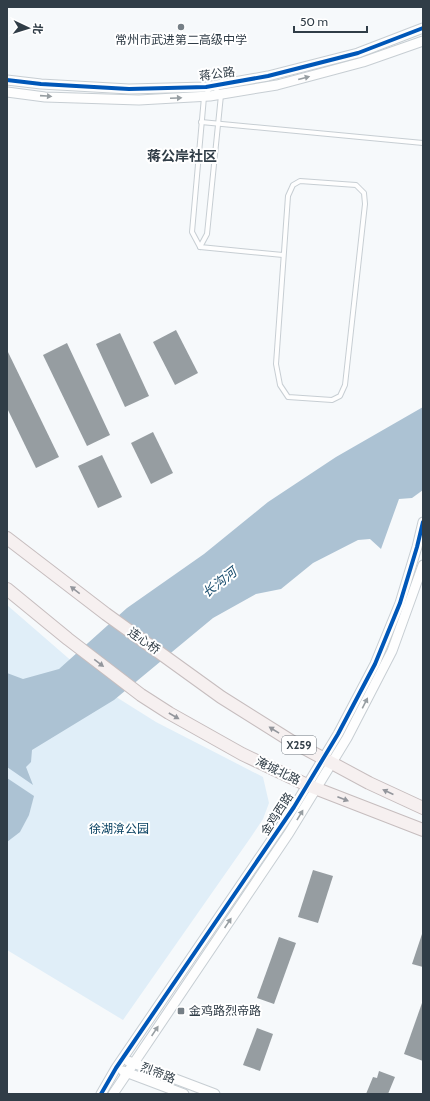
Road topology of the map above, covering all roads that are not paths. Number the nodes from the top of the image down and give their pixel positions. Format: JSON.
{"nodes":[{"id":1,"x":423,"y":28,"type":"edge"},
{"id":2,"x":423,"y":41,"type":"edge"},
{"id":3,"x":7,"y":80,"type":"edge"},
{"id":4,"x":212,"y":86,"type":"junction"},
{"id":5,"x":7,"y":92,"type":"edge"},
{"id":6,"x":221,"y":95,"type":"junction"},
{"id":7,"x":204,"y":97,"type":"junction"},
{"id":8,"x":201,"y":122,"type":"junction"},
{"id":9,"x":218,"y":124,"type":"junction"},
{"id":10,"x":423,"y":143,"type":"edge"},
{"id":11,"x":200,"y":247,"type":"junction"},
{"id":12,"x":284,"y":255,"type":"junction"},
{"id":13,"x":423,"y":522,"type":"edge"},
{"id":14,"x":7,"y":538,"type":"edge"},
{"id":15,"x":423,"y":565,"type":"edge"},
{"id":16,"x":7,"y":590,"type":"edge"},
{"id":17,"x":328,"y":760,"type":"junction"},
{"id":18,"x":311,"y":787,"type":"junction"},
{"id":19,"x":423,"y":808,"type":"edge"},
{"id":20,"x":423,"y":830,"type":"edge"},
{"id":21,"x":123,"y":1059,"type":"junction"},
{"id":22,"x":133,"y":1063,"type":"junction"},
{"id":23,"x":116,"y":1068,"type":"junction"},
{"id":24,"x":127,"y":1073,"type":"junction"},
{"id":25,"x":101,"y":1094,"type":"edge"},
{"id":26,"x":113,"y":1094,"type":"edge"},
{"id":27,"x":184,"y":1094,"type":"edge"},
{"id":28,"x":214,"y":1094,"type":"edge"}],
"edges":[{"from":1,"to":4,"type":"street","name":"蒋公路"},
{"from":6,"to":2,"type":"street","name":"蒋公路","one_way":true},
{"from":3,"to":4,"type":"street","name":"蒋公路"},
{"from":4,"to":6,"type":"lane"},
{"from":4,"to":7,"type":"lane"},
{"from":5,"to":7,"type":"street","name":"蒋公路","one_way":true},
{"from":6,"to":7,"type":"street","name":"蒋公路"},
{"from":6,"to":9,"type":"lane"},
{"from":7,"to":8,"type":"lane"},
{"from":8,"to":9,"type":"lane"},
{"from":8,"to":11,"type":"lane"},
{"from":9,"to":10,"type":"lane"},
{"from":9,"to":11,"type":"lane"},
{"from":11,"to":12,"type":"lane"},
{"from":12,"to":12,"type":"lane"},
{"from":13,"to":17,"type":"street","name":"金鸡西路"},
{"from":17,"to":14,"type":"main road","name":"连心桥","number":"X259","one_way":true},
{"from":17,"to":15,"type":"street","name":"金鸡西路","one_way":true},
{"from":16,"to":18,"type":"main road","name":"淹城北路","number":"X259","one_way":true},
{"from":17,"to":18,"type":"street","name":"金鸡西路"},
{"from":19,"to":17,"type":"main road","number":"X259","one_way":true},
{"from":18,"to":20,"type":"main road","name":"淹城北路","number":"X259","one_way":true},
{"from":18,"to":21,"type":"street","name":"金鸡西路"},
{"from":22,"to":18,"type":"street","name":"金鸡西路","one_way":true},
{"from":21,"to":22,"type":"street","name":"烈帝路"},
{"from":21,"to":23,"type":"street","name":"金鸡西路"},
{"from":22,"to":24,"type":"street","name":"金鸡西路"},
{"from":22,"to":28,"type":"street","name":"烈帝路"},
{"from":23,"to":24,"type":"street","name":"烈帝路"},
{"from":23,"to":25,"type":"street","name":"金鸡西路"},
{"from":24,"to":26,"type":"street","name":"金鸡西路"},
{"from":24,"to":27,"type":"street","name":"烈帝路"}]}
